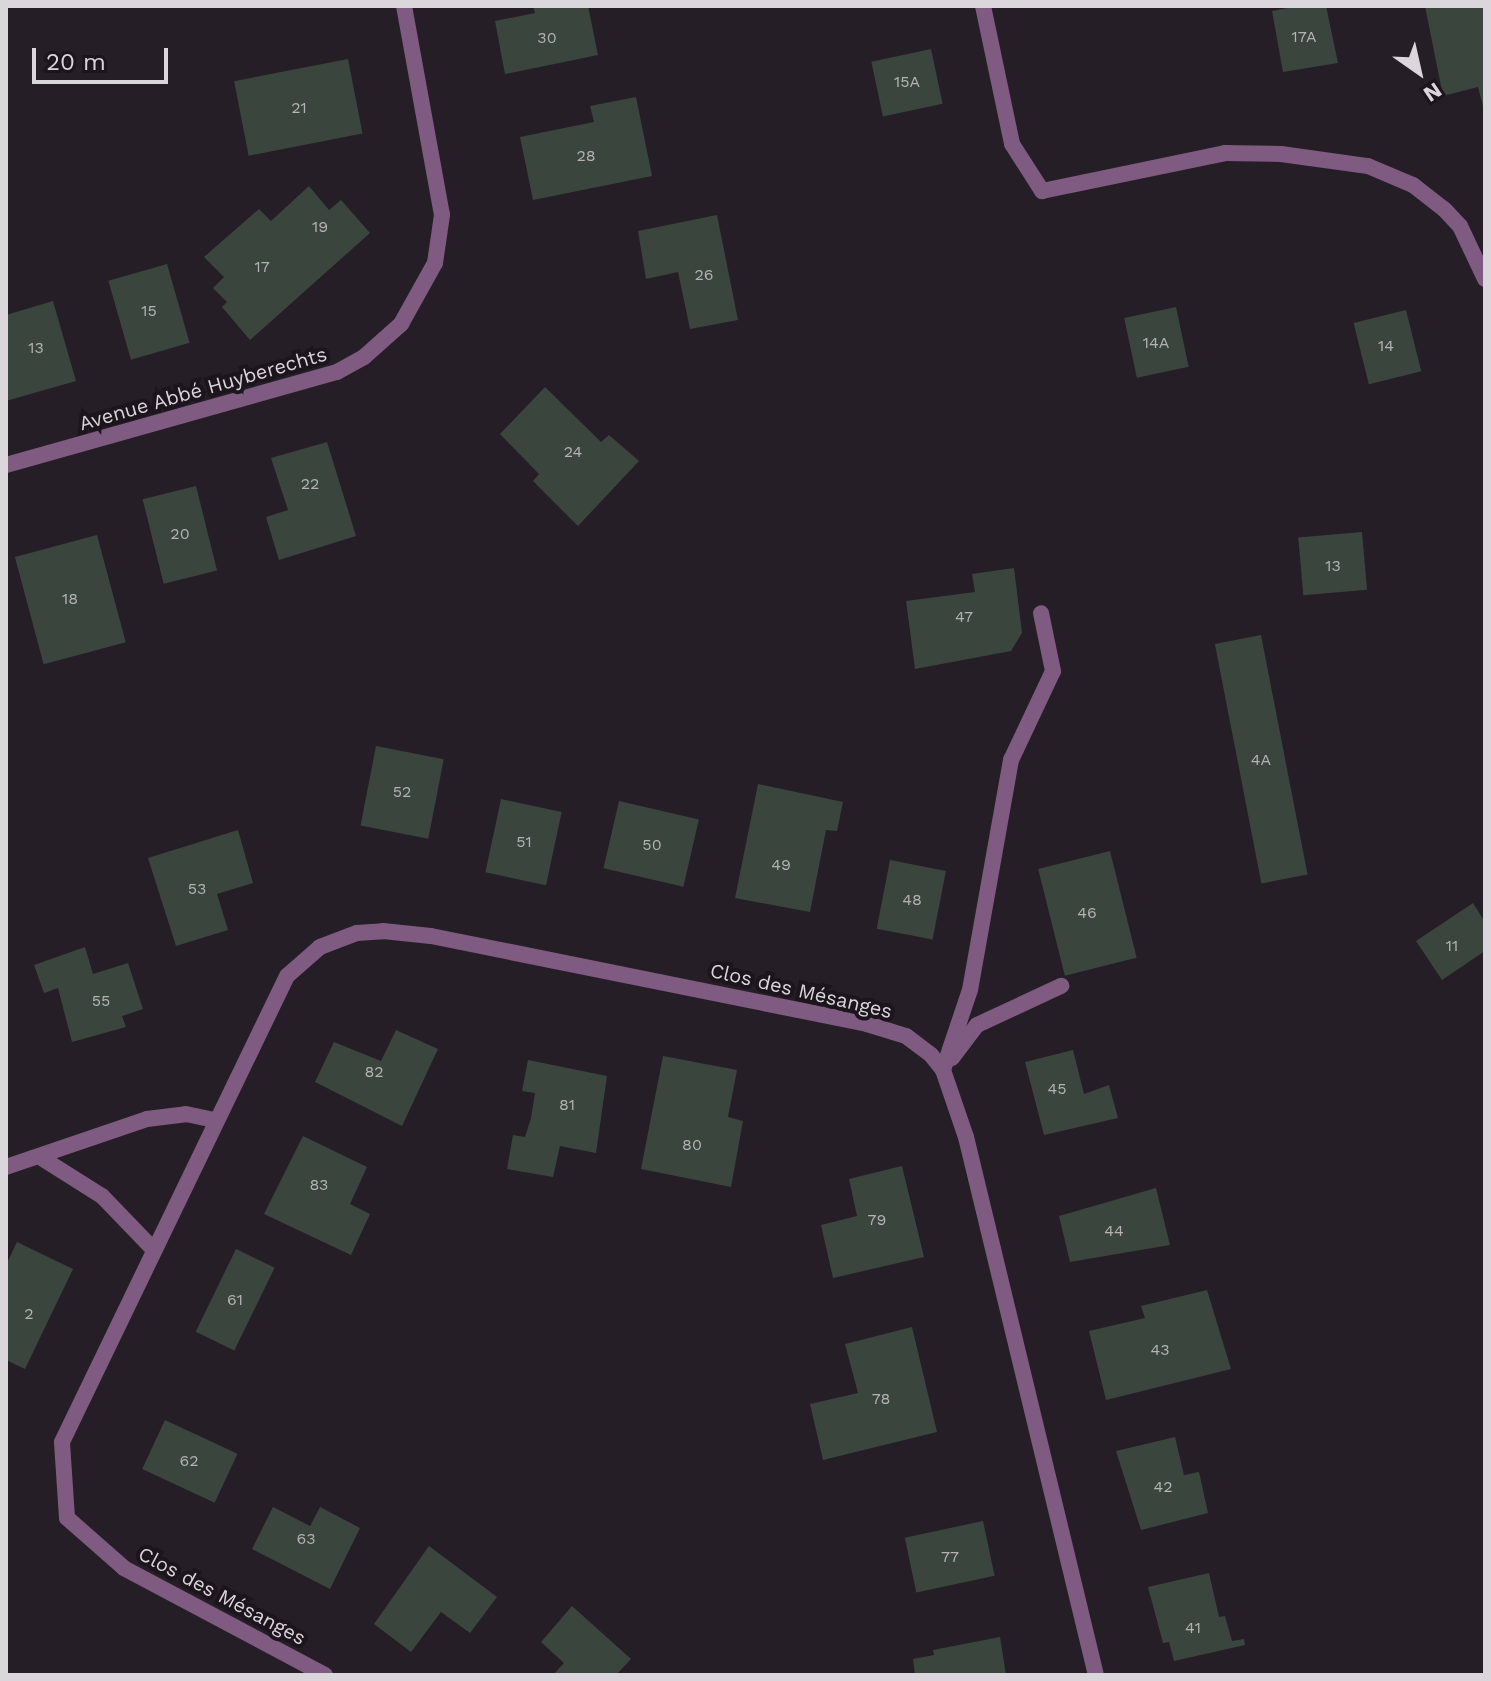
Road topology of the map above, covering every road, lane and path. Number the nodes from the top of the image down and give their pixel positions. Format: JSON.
{"nodes":[{"id":1,"x":404,"y":6,"type":"edge"},
{"id":2,"x":983,"y":6,"type":"edge"},
{"id":3,"x":1485,"y":279,"type":"edge"},
{"id":4,"x":6,"y":465,"type":"edge"},
{"id":5,"x":1041,"y":613,"type":"dead end"},
{"id":6,"x":1061,"y":986,"type":"dead end"},
{"id":7,"x":943,"y":1070,"type":"junction"},
{"id":8,"x":214,"y":1120,"type":"junction"},
{"id":9,"x":40,"y":1157,"type":"junction"},
{"id":10,"x":6,"y":1167,"type":"edge"},
{"id":11,"x":154,"y":1250,"type":"junction"},
{"id":12,"x":325,"y":1675,"type":"edge"},
{"id":13,"x":1096,"y":1675,"type":"edge"}],
"edges":[{"from":1,"to":4,"type":"street","name":"Avenue Abbé Huyberechts"},
{"from":2,"to":3,"type":"street"},
{"from":5,"to":7,"type":"street"},
{"from":6,"to":7,"type":"street"},
{"from":7,"to":8,"type":"street","name":"Clos des Mésanges"},
{"from":7,"to":13,"type":"street","name":"Clos des Mésanges"},
{"from":8,"to":9,"type":"street"},
{"from":8,"to":11,"type":"street","name":"Clos des Mésanges"},
{"from":9,"to":10,"type":"street"},
{"from":9,"to":11,"type":"street"},
{"from":11,"to":12,"type":"street","name":"Clos des Mésanges"}]}
